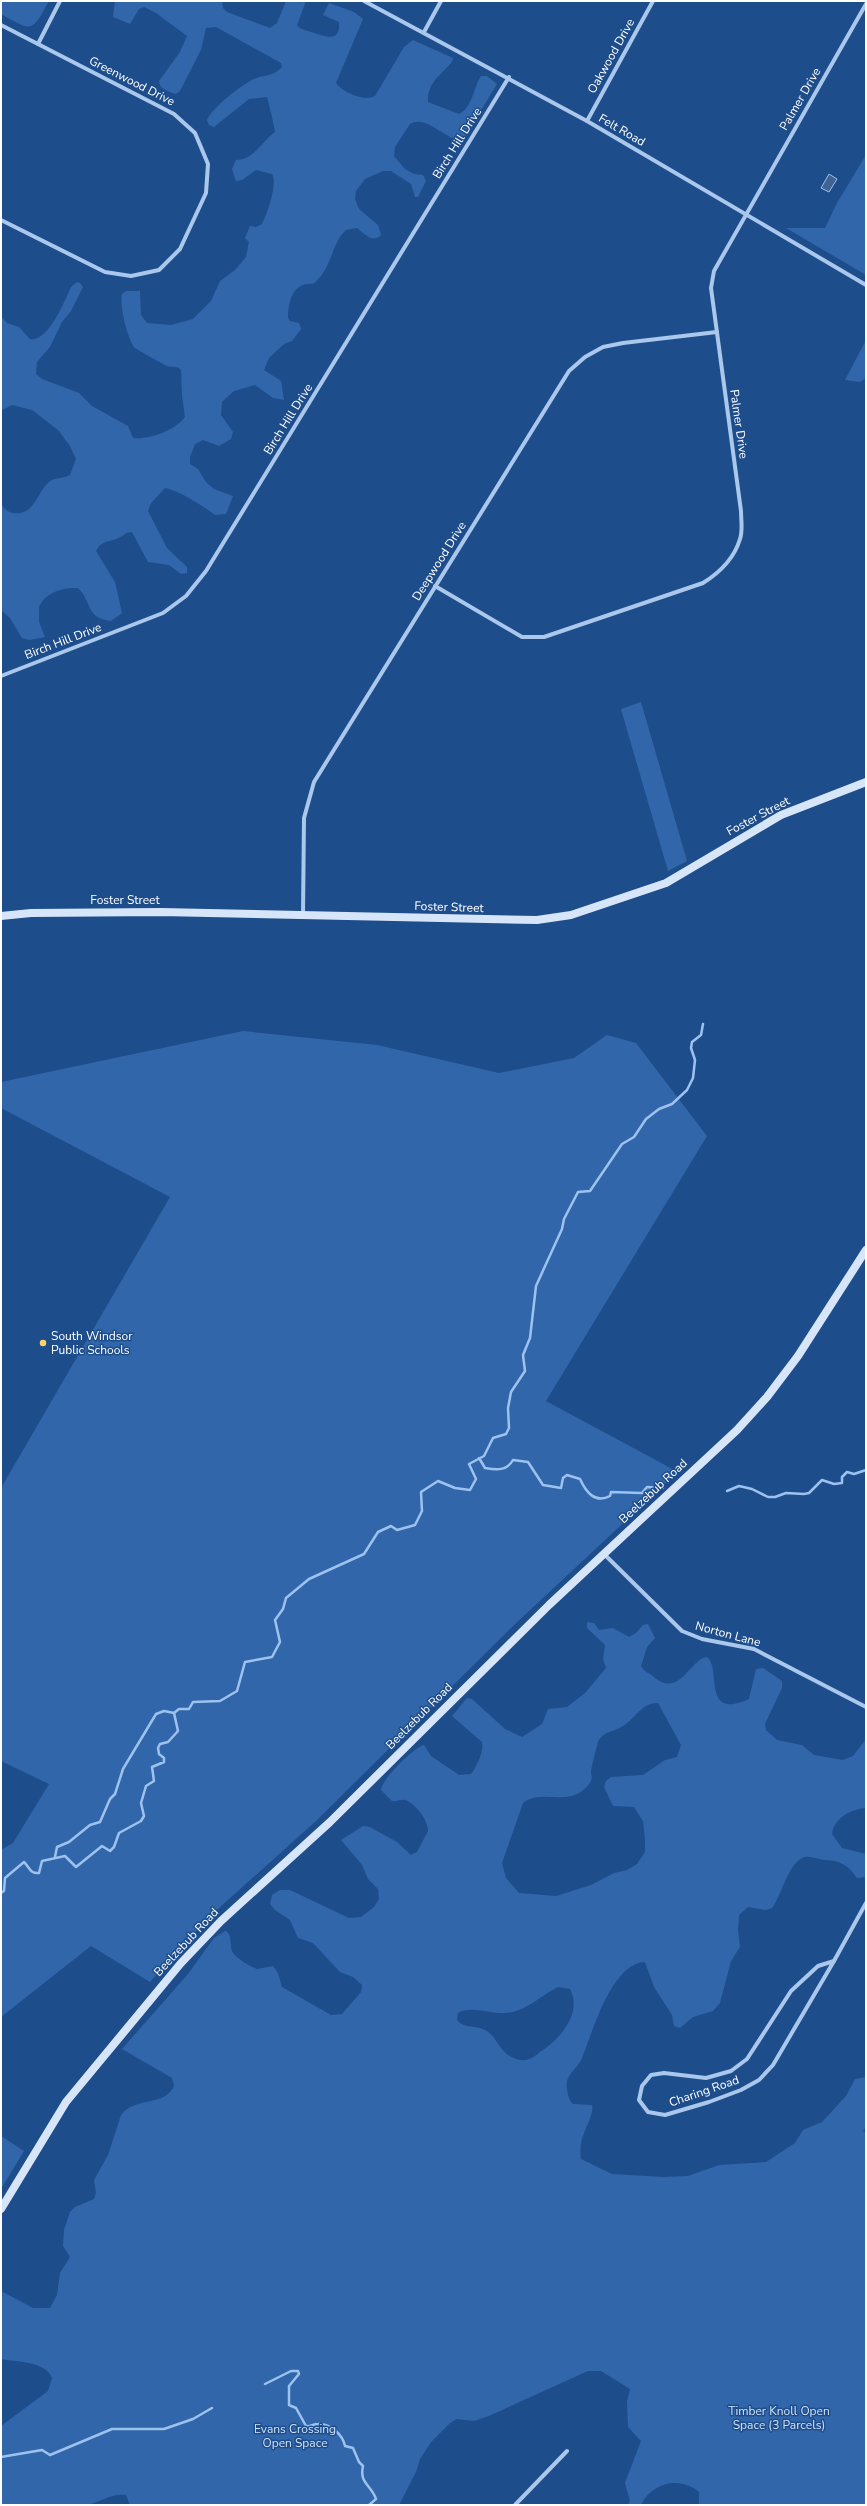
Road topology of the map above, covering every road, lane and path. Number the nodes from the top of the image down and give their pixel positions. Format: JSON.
{"nodes":[{"id":1,"x":60,"y":1,"type":"edge"},
{"id":2,"x":364,"y":1,"type":"edge"},
{"id":3,"x":441,"y":1,"type":"edge"},
{"id":4,"x":654,"y":1,"type":"edge"},
{"id":5,"x":866,"y":4,"type":"edge"},
{"id":6,"x":1,"y":26,"type":"edge"},
{"id":7,"x":424,"y":32,"type":"junction"},
{"id":8,"x":38,"y":44,"type":"junction"},
{"id":9,"x":509,"y":77,"type":"junction"},
{"id":10,"x":587,"y":121,"type":"junction"},
{"id":11,"x":746,"y":214,"type":"junction"},
{"id":12,"x":1,"y":220,"type":"edge"},
{"id":13,"x":866,"y":285,"type":"edge"},
{"id":14,"x":717,"y":332,"type":"junction"},
{"id":15,"x":435,"y":586,"type":"junction"},
{"id":16,"x":1,"y":676,"type":"edge"},
{"id":17,"x":866,"y":782,"type":"edge"},
{"id":18,"x":303,"y":914,"type":"junction"},
{"id":19,"x":1,"y":916,"type":"edge"},
{"id":20,"x":866,"y":1250,"type":"edge"},
{"id":21,"x":604,"y":1553,"type":"junction"},
{"id":22,"x":866,"y":1707,"type":"edge"},
{"id":23,"x":866,"y":1903,"type":"edge"},
{"id":24,"x":834,"y":1961,"type":"junction"},
{"id":25,"x":1,"y":2209,"type":"edge"},
{"id":26,"x":567,"y":2451,"type":"dead end"},
{"id":27,"x":514,"y":2505,"type":"edge"}],
"edges":[{"from":1,"to":8,"type":"street"},
{"from":2,"to":7,"type":"street","name":"Felt Road"},
{"from":3,"to":7,"type":"street"},
{"from":4,"to":10,"type":"street","name":"Oakwood Drive"},
{"from":5,"to":11,"type":"street","name":"Palmer Drive"},
{"from":6,"to":8,"type":"street","name":"Greenwood Drive"},
{"from":7,"to":9,"type":"street","name":"Felt Road"},
{"from":8,"to":12,"type":"street","name":"Greenwood Drive"},
{"from":9,"to":10,"type":"street","name":"Felt Road"},
{"from":9,"to":16,"type":"street","name":"Birch Hill Drive"},
{"from":10,"to":11,"type":"street","name":"Felt Road"},
{"from":11,"to":13,"type":"street","name":"Felt Road"},
{"from":11,"to":14,"type":"street","name":"Palmer Drive"},
{"from":14,"to":15,"type":"street","name":"Deepwood Drive"},
{"from":14,"to":15,"type":"street","name":"Palmer Drive"},
{"from":15,"to":18,"type":"street","name":"Deepwood Drive"},
{"from":17,"to":18,"type":"street","name":"Foster Street"},
{"from":18,"to":19,"type":"street","name":"Foster Street"},
{"from":20,"to":21,"type":"street","name":"Beelzebub Road"},
{"from":21,"to":22,"type":"street","name":"Norton Lane"},
{"from":21,"to":25,"type":"street","name":"Beelzebub Road"},
{"from":23,"to":24,"type":"street","name":"Charing Road"},
{"from":24,"to":24,"type":"street","name":"Charing Road"},
{"from":26,"to":27,"type":"street"}]}
